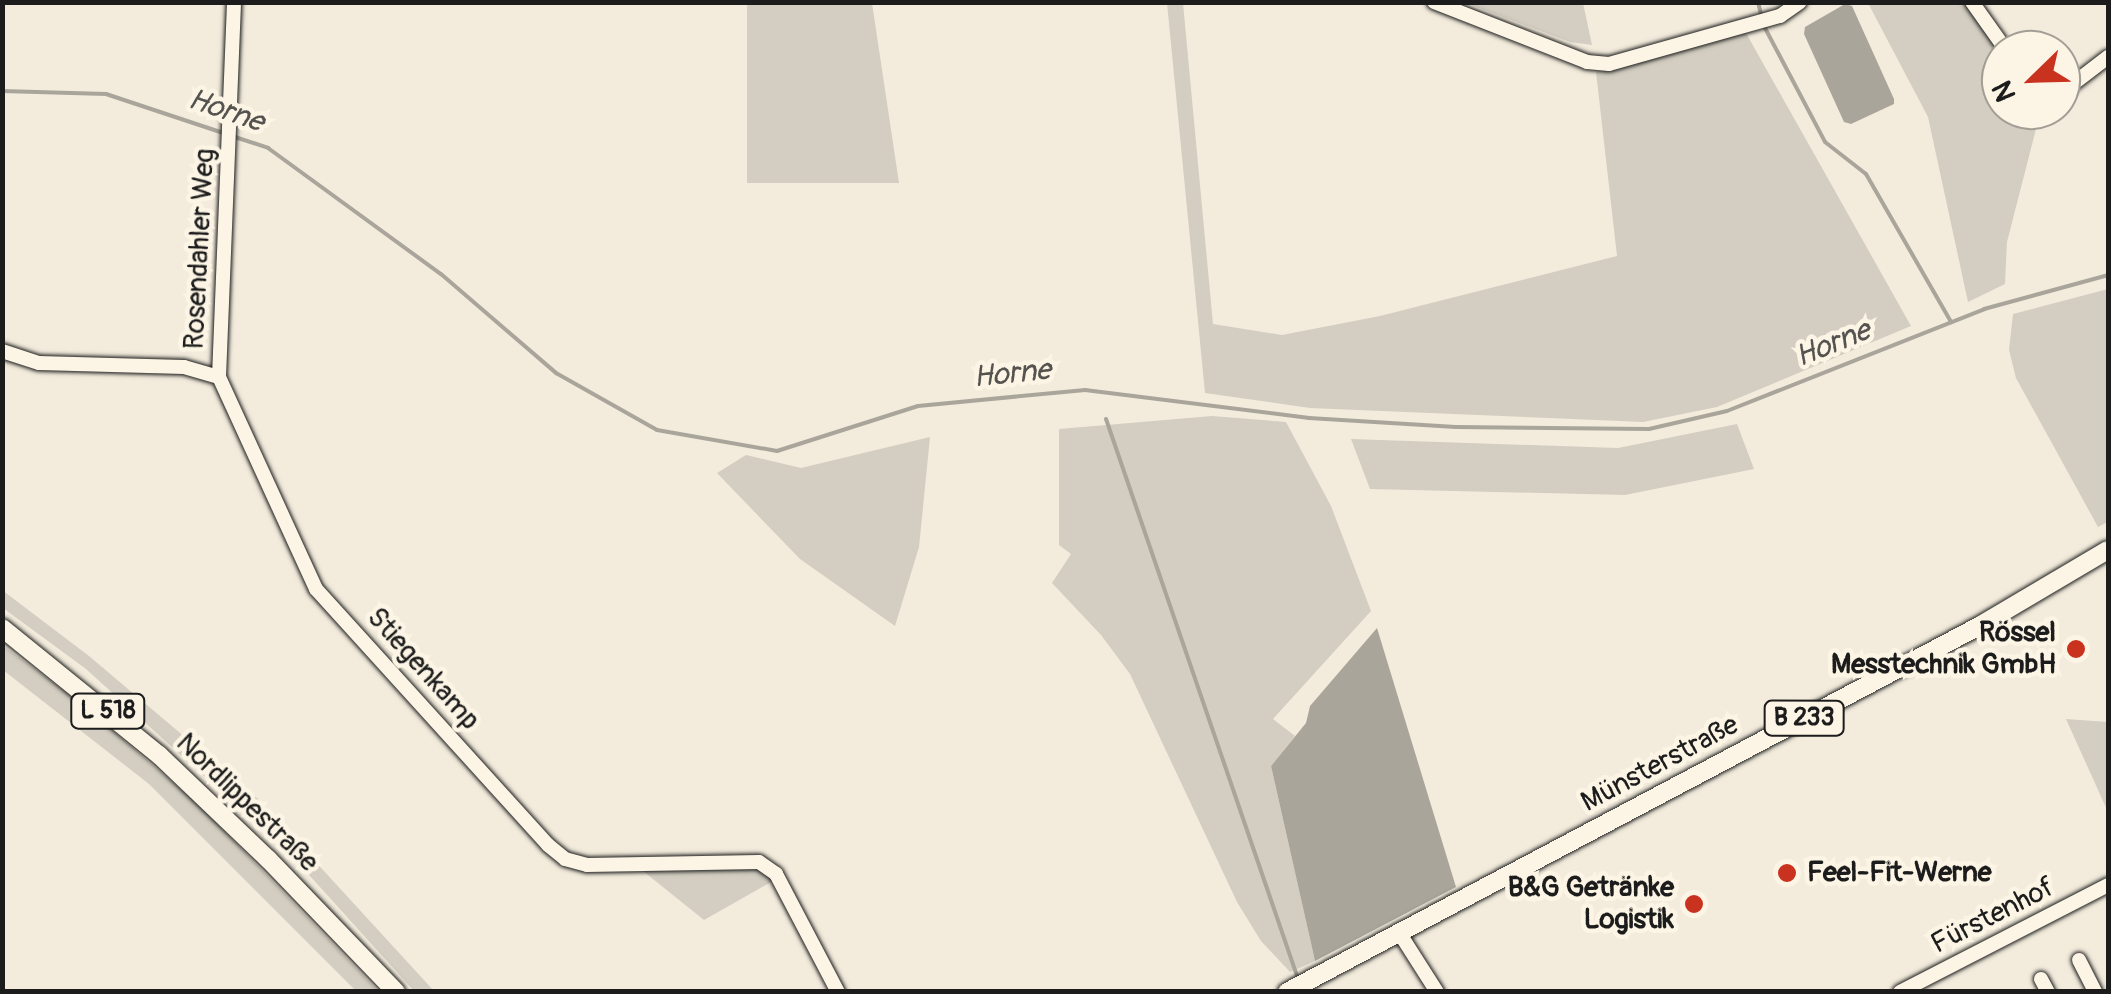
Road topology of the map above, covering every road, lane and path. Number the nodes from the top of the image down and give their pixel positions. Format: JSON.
{"nodes":[{"id":1,"x":234,"y":2,"type":"edge"},
{"id":2,"x":1434,"y":2,"type":"edge"},
{"id":3,"x":1800,"y":2,"type":"edge"},
{"id":4,"x":1972,"y":2,"type":"edge"},
{"id":5,"x":1992,"y":30,"type":"edge"},
{"id":6,"x":2108,"y":58,"type":"edge"},
{"id":7,"x":2081,"y":78,"type":"edge"},
{"id":8,"x":2,"y":351,"type":"edge"},
{"id":9,"x":220,"y":377,"type":"junction"},
{"id":10,"x":2108,"y":550,"type":"edge"},
{"id":11,"x":2,"y":628,"type":"edge"},
{"id":12,"x":2108,"y":884,"type":"edge"},
{"id":13,"x":1400,"y":934,"type":"junction"},
{"id":14,"x":2079,"y":960,"type":"dead end"},
{"id":15,"x":396,"y":992,"type":"edge"},
{"id":16,"x":838,"y":992,"type":"edge"},
{"id":17,"x":1287,"y":992,"type":"edge"},
{"id":18,"x":1437,"y":992,"type":"edge"},
{"id":19,"x":1900,"y":992,"type":"edge"},
{"id":20,"x":2095,"y":992,"type":"edge"}],
"edges":[{"from":1,"to":9,"type":"street","name":"Rosendahler Weg"},
{"from":2,"to":3,"type":"street"},
{"from":4,"to":5,"type":"street"},
{"from":6,"to":7,"type":"street"},
{"from":8,"to":9,"type":"street"},
{"from":9,"to":16,"type":"street","name":"Stiegenkamp"},
{"from":10,"to":13,"type":"main road","name":"Münsterstraße","number":"B 233"},
{"from":11,"to":15,"type":"main road","name":"Nordlippestraße","number":"L 518"},
{"from":12,"to":19,"type":"street","name":"Fürstenhof"},
{"from":13,"to":17,"type":"main road","name":"Münsterstraße","number":"B 233"},
{"from":13,"to":18,"type":"street"},
{"from":14,"to":20,"type":"street"}]}
